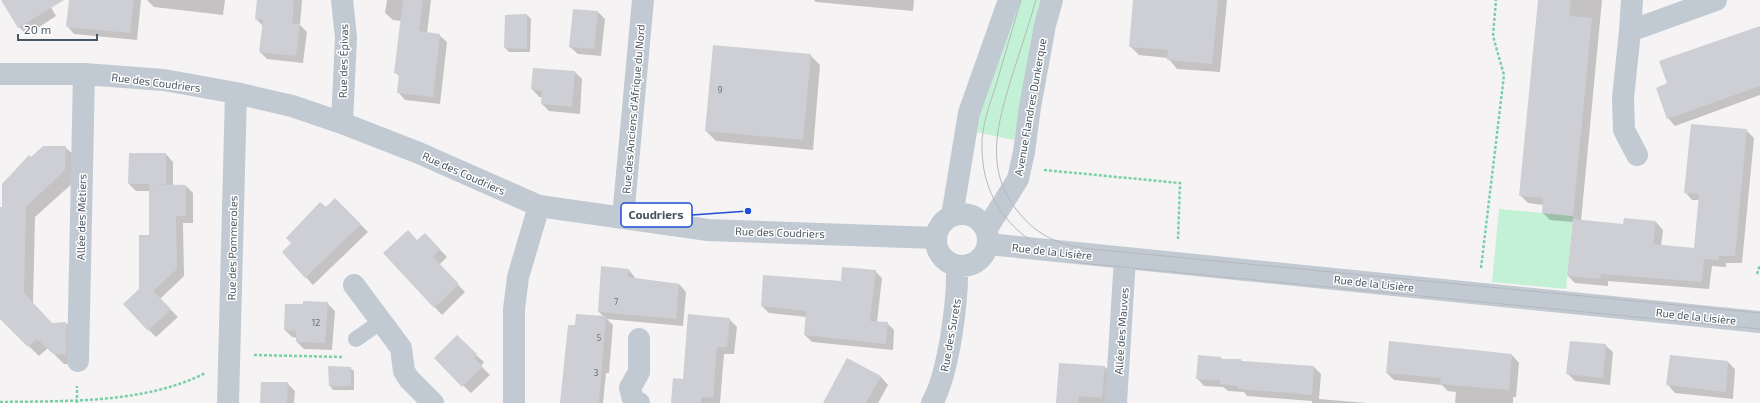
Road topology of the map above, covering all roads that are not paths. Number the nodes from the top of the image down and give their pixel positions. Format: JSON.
{"nodes":[{"id":1,"x":342,"y":0,"type":"edge"},
{"id":2,"x":643,"y":0,"type":"edge"},
{"id":3,"x":1009,"y":0,"type":"edge"},
{"id":4,"x":1052,"y":0,"type":"edge"},
{"id":5,"x":1632,"y":0,"type":"edge"},
{"id":6,"x":1716,"y":0,"type":"edge"},
{"id":7,"x":1630,"y":31,"type":"junction"},
{"id":8,"x":0,"y":74,"type":"edge"},
{"id":9,"x":84,"y":74,"type":"junction"},
{"id":10,"x":236,"y":92,"type":"junction"},
{"id":11,"x":342,"y":123,"type":"junction"},
{"id":12,"x":1637,"y":155,"type":"dead end"},
{"id":13,"x":539,"y":206,"type":"junction"},
{"id":14,"x":952,"y":216,"type":"junction"},
{"id":15,"x":623,"y":217,"type":"junction"},
{"id":16,"x":987,"y":237,"type":"junction"},
{"id":17,"x":936,"y":238,"type":"junction"},
{"id":18,"x":1126,"y":258,"type":"junction"},
{"id":19,"x":957,"y":266,"type":"junction"},
{"id":20,"x":354,"y":285,"type":"dead end"},
{"id":21,"x":382,"y":321,"type":"junction"},
{"id":22,"x":1760,"y":322,"type":"edge"},
{"id":23,"x":356,"y":339,"type":"road end"},
{"id":24,"x":639,"y":339,"type":"dead end"},
{"id":25,"x":78,"y":360,"type":"dead end"},
{"id":26,"x":228,"y":403,"type":"edge"},
{"id":27,"x":433,"y":403,"type":"edge"},
{"id":28,"x":514,"y":403,"type":"edge"},
{"id":29,"x":639,"y":403,"type":"edge"},
{"id":30,"x":932,"y":403,"type":"edge"},
{"id":31,"x":1116,"y":403,"type":"edge"}],
"edges":[{"from":1,"to":11,"type":"street","name":"Rue des Épivas"},
{"from":2,"to":15,"type":"street","name":"Rue des Anciens d'Afrique du Nord"},
{"from":3,"to":14,"type":"street"},
{"from":4,"to":16,"type":"street","name":"Avenue Flandres Dunkerque"},
{"from":5,"to":7,"type":"street"},
{"from":6,"to":7,"type":"street"},
{"from":7,"to":12,"type":"street"},
{"from":8,"to":9,"type":"street","name":"Rue des Coudriers"},
{"from":9,"to":10,"type":"street","name":"Rue des Coudriers"},
{"from":9,"to":25,"type":"street","name":"Allée des Métiers"},
{"from":10,"to":11,"type":"street","name":"Rue des Coudriers"},
{"from":10,"to":26,"type":"street","name":"Rue des Pommeroles"},
{"from":11,"to":13,"type":"street","name":"Rue des Coudriers"},
{"from":13,"to":15,"type":"street","name":"Rue des Coudriers"},
{"from":13,"to":28,"type":"street"},
{"from":14,"to":16,"type":"street"},
{"from":14,"to":17,"type":"street"},
{"from":15,"to":17,"type":"street","name":"Rue des Coudriers"},
{"from":16,"to":18,"type":"street","name":"Rue de la Lisière"},
{"from":16,"to":19,"type":"street"},
{"from":17,"to":19,"type":"street"},
{"from":18,"to":22,"type":"street","name":"Rue de la Lisière"},
{"from":18,"to":31,"type":"street","name":"Allée des Mauves"},
{"from":19,"to":30,"type":"street","name":"Rue des Surets"},
{"from":20,"to":21,"type":"street"},
{"from":21,"to":23,"type":"lane"},
{"from":21,"to":27,"type":"street"},
{"from":24,"to":29,"type":"street"}]}
